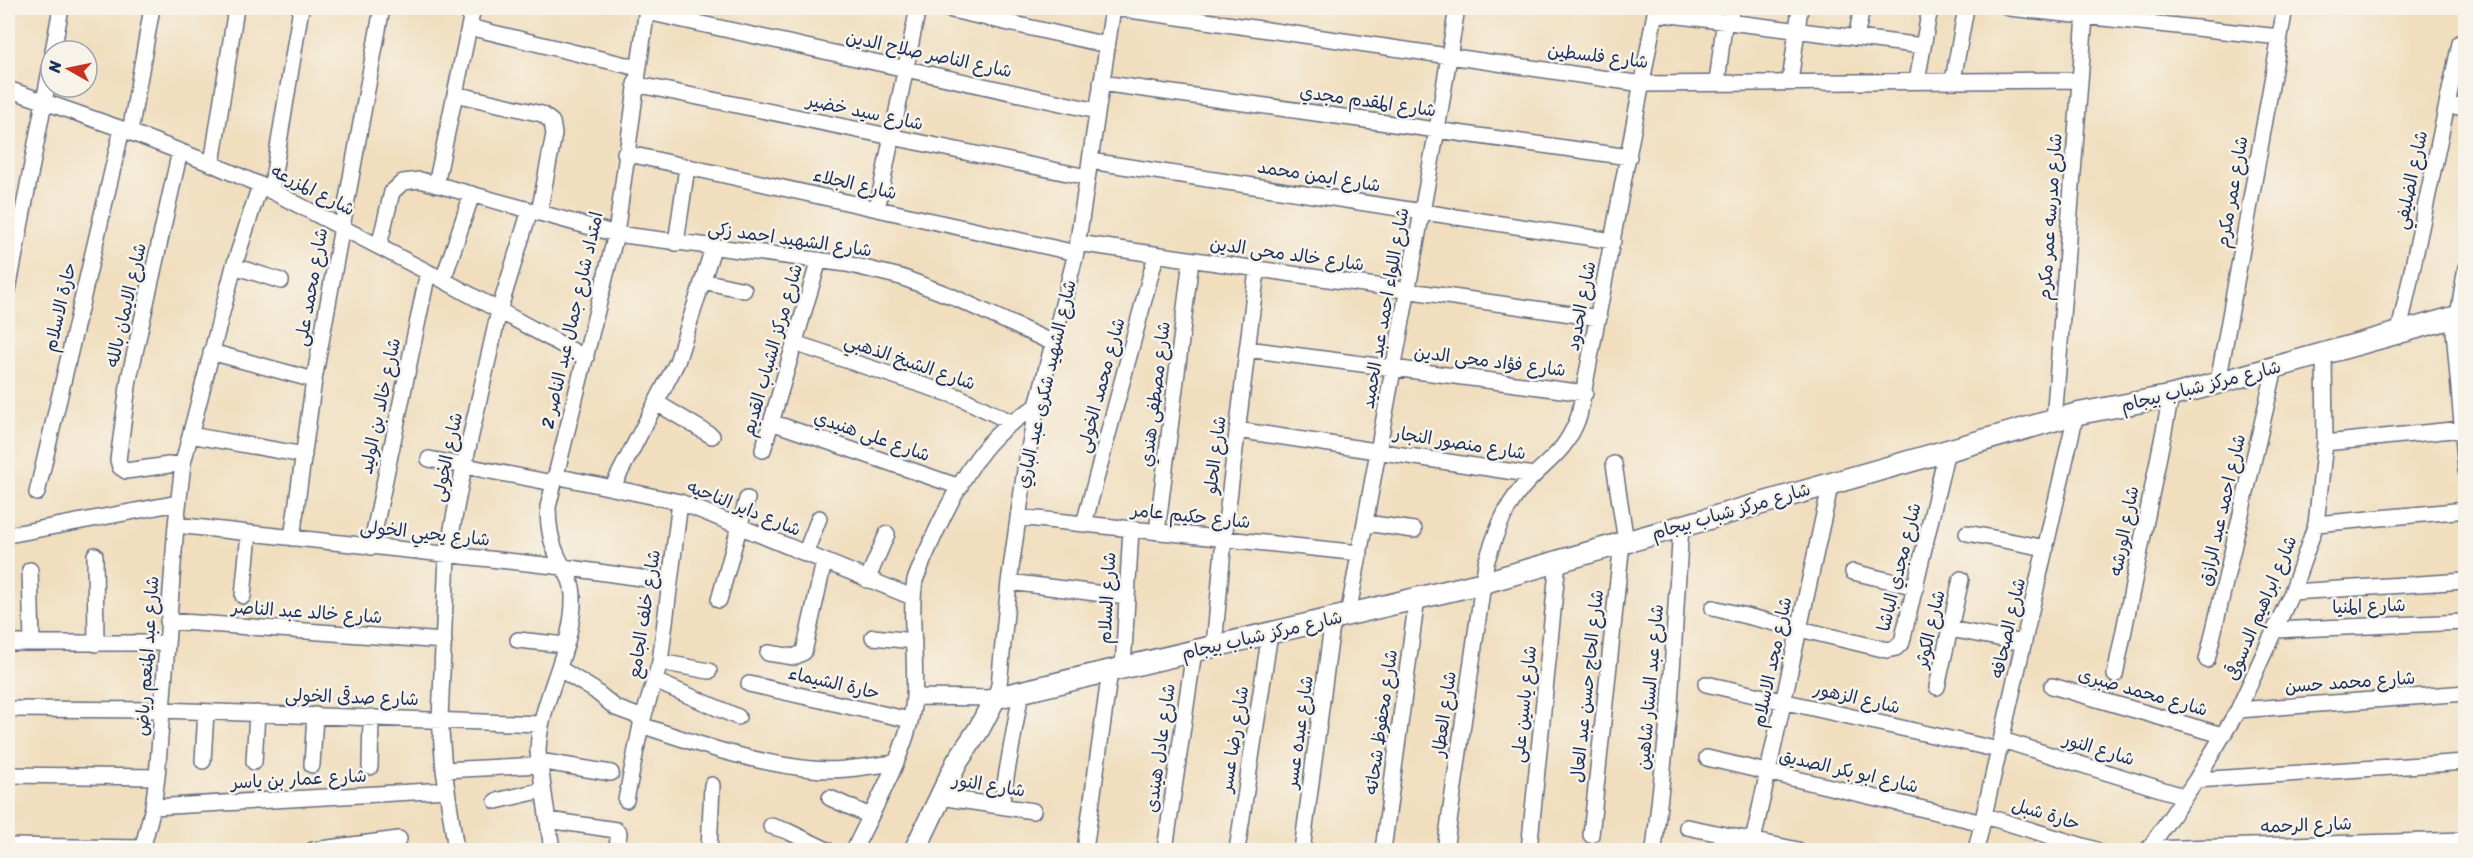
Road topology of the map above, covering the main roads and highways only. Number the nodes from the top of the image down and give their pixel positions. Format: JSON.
{"nodes":[{"id":1,"x":2459,"y":316,"type":"edge"},
{"id":2,"x":995,"y":698,"type":"joint"},
{"id":3,"x":915,"y":850,"type":"edge"}],
"edges":[{"from":1,"to":2,"type":"main road","name":"شارع مركز شباب بيجام"},
{"from":2,"to":3,"type":"main road","name":"شارع الشهيد شكرى عبد الباري"}]}
